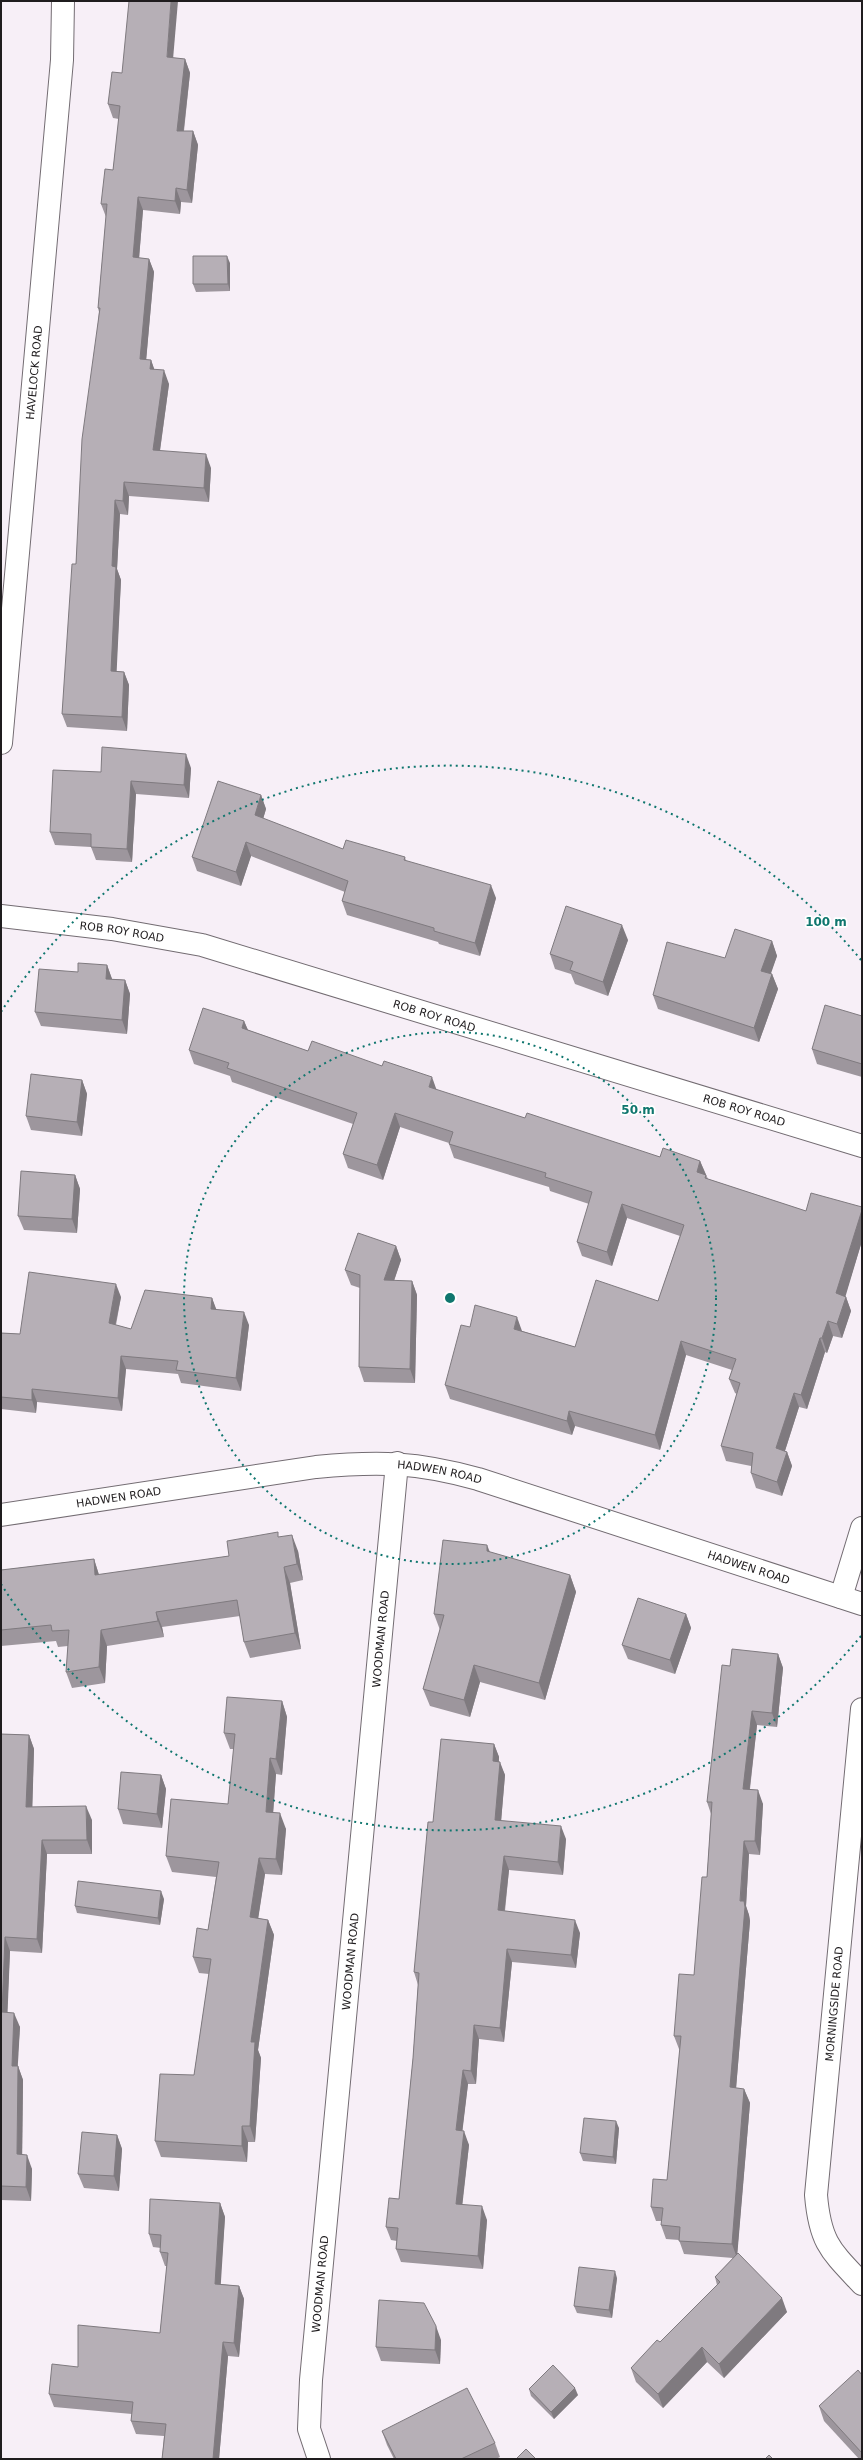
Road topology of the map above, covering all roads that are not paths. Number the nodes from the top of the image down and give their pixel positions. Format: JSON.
{"nodes":[{"id":1,"x":63,"y":1,"type":"edge"},
{"id":2,"x":1,"y":743,"type":"edge"},
{"id":3,"x":1,"y":916,"type":"edge"},
{"id":4,"x":862,"y":1146,"type":"edge"},
{"id":5,"x":397,"y":1463,"type":"junction"},
{"id":6,"x":1,"y":1515,"type":"edge"},
{"id":7,"x":862,"y":1528,"type":"edge"},
{"id":8,"x":841,"y":1597,"type":"junction"},
{"id":9,"x":862,"y":1604,"type":"edge"},
{"id":10,"x":862,"y":1709,"type":"edge"},
{"id":11,"x":862,"y":2284,"type":"edge"},
{"id":12,"x":319,"y":2459,"type":"edge"}],
"edges":[{"from":1,"to":2,"type":"street","name":"HAVELOCK ROAD"},
{"from":3,"to":4,"type":"street","name":"ROB ROY ROAD"},
{"from":5,"to":6,"type":"street","name":"HADWEN ROAD"},
{"from":5,"to":8,"type":"street","name":"HADWEN ROAD"},
{"from":5,"to":12,"type":"street","name":"WOODMAN ROAD"},
{"from":7,"to":8,"type":"street"},
{"from":8,"to":9,"type":"street","name":"HADWEN ROAD"},
{"from":10,"to":11,"type":"street","name":"MORNINGSIDE ROAD"}]}
